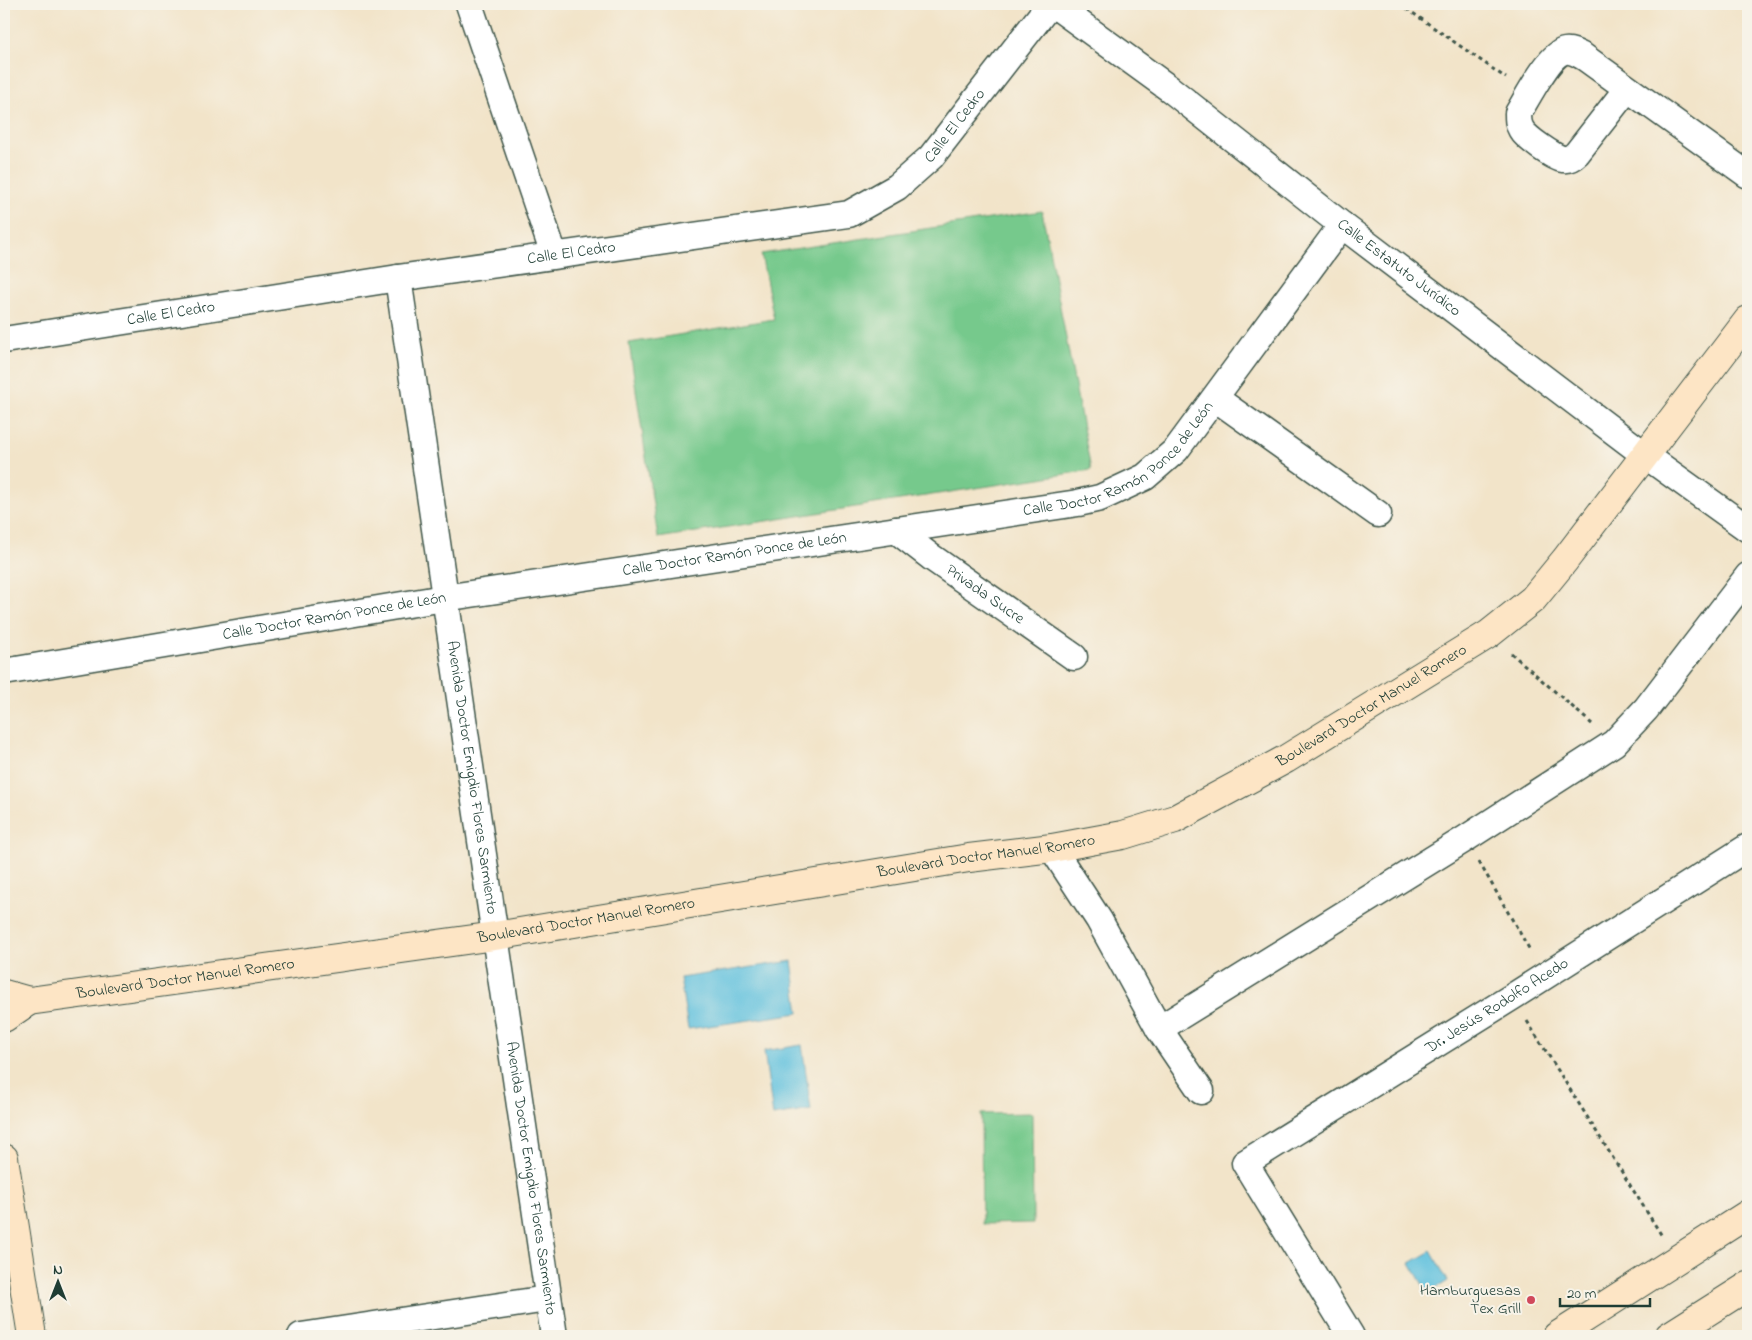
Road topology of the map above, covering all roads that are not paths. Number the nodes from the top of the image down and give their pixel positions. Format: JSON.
{"nodes":[{"id":1,"x":469,"y":4,"type":"edge"},
{"id":2,"x":1052,"y":4,"type":"edge"},
{"id":3,"x":1627,"y":89,"type":"junction"},
{"id":4,"x":1748,"y":174,"type":"edge"},
{"id":5,"x":1342,"y":225,"type":"junction"},
{"id":6,"x":554,"y":255,"type":"junction"},
{"id":7,"x":398,"y":278,"type":"junction"},
{"id":8,"x":1748,"y":320,"type":"edge"},
{"id":9,"x":4,"y":340,"type":"edge"},
{"id":10,"x":1215,"y":398,"type":"junction"},
{"id":11,"x":1645,"y":455,"type":"junction"},
{"id":12,"x":1378,"y":514,"type":"dead end"},
{"id":13,"x":1748,"y":528,"type":"edge"},
{"id":14,"x":896,"y":530,"type":"junction"},
{"id":15,"x":1748,"y":576,"type":"edge"},
{"id":16,"x":444,"y":598,"type":"junction"},
{"id":17,"x":1074,"y":657,"type":"dead end"},
{"id":18,"x":4,"y":672,"type":"edge"},
{"id":19,"x":1748,"y":847,"type":"edge"},
{"id":20,"x":1052,"y":848,"type":"junction"},
{"id":21,"x":495,"y":936,"type":"junction"},
{"id":22,"x":4,"y":994,"type":"edge"},
{"id":23,"x":30,"y":1001,"type":"junction"},
{"id":24,"x":4,"y":1018,"type":"edge"},
{"id":25,"x":1158,"y":1029,"type":"junction"},
{"id":26,"x":1201,"y":1091,"type":"dead end"},
{"id":27,"x":4,"y":1158,"type":"edge"},
{"id":28,"x":1748,"y":1214,"type":"edge"},
{"id":29,"x":1748,"y":1286,"type":"edge"},
{"id":30,"x":547,"y":1299,"type":"junction"},
{"id":31,"x":32,"y":1336,"type":"edge"},
{"id":32,"x":300,"y":1336,"type":"edge"},
{"id":33,"x":554,"y":1336,"type":"edge"},
{"id":34,"x":1351,"y":1336,"type":"edge"},
{"id":35,"x":1557,"y":1336,"type":"edge"},
{"id":36,"x":1669,"y":1336,"type":"edge"}],
"edges":[{"from":1,"to":6,"type":"street"},
{"from":2,"to":5,"type":"street","name":"Calle Estatuto Jurídico"},
{"from":2,"to":6,"type":"street","name":"Calle El Cedro"},
{"from":3,"to":3,"type":"street"},
{"from":3,"to":4,"type":"street"},
{"from":5,"to":10,"type":"street","name":"Calle Doctor Ramón Ponce de León"},
{"from":5,"to":11,"type":"street","name":"Calle Estatuto Jurídico"},
{"from":6,"to":7,"type":"street","name":"Calle El Cedro"},
{"from":7,"to":9,"type":"street","name":"Calle El Cedro"},
{"from":7,"to":16,"type":"street","name":"Avenida Doctor Emigdio Flores Sarmiento"},
{"from":8,"to":11,"type":"street","name":"Boulevard Doctor Manuel Romero"},
{"from":10,"to":12,"type":"street"},
{"from":10,"to":14,"type":"street","name":"Calle Doctor Ramón Ponce de León"},
{"from":11,"to":13,"type":"street","name":"Calle Estatuto Jurídico"},
{"from":11,"to":20,"type":"street","name":"Boulevard Doctor Manuel Romero"},
{"from":14,"to":16,"type":"street","name":"Calle Doctor Ramón Ponce de León"},
{"from":14,"to":17,"type":"street","name":"Privada Sucre"},
{"from":15,"to":25,"type":"street"},
{"from":16,"to":18,"type":"street","name":"Calle Doctor Ramón Ponce de León"},
{"from":16,"to":21,"type":"street","name":"Avenida Doctor Emigdio Flores Sarmiento"},
{"from":19,"to":34,"type":"street","name":"Dr. Jesús Rodolfo Acedo"},
{"from":20,"to":21,"type":"street","name":"Boulevard Doctor Manuel Romero"},
{"from":20,"to":25,"type":"street"},
{"from":21,"to":23,"type":"street","name":"Boulevard Doctor Manuel Romero"},
{"from":21,"to":30,"type":"street","name":"Avenida Doctor Emigdio Flores Sarmiento"},
{"from":22,"to":23,"type":"street","name":"Boulevard Doctor Manuel Romero"},
{"from":23,"to":24,"type":"street","name":"Boulevard Doctor Manuel Romero"},
{"from":25,"to":26,"type":"street"},
{"from":27,"to":31,"type":"street"},
{"from":28,"to":35,"type":"street"},
{"from":29,"to":36,"type":"street"},
{"from":30,"to":32,"type":"street"},
{"from":30,"to":33,"type":"street","name":"Avenida Doctor Emigdio Flores Sarmiento"}]}
